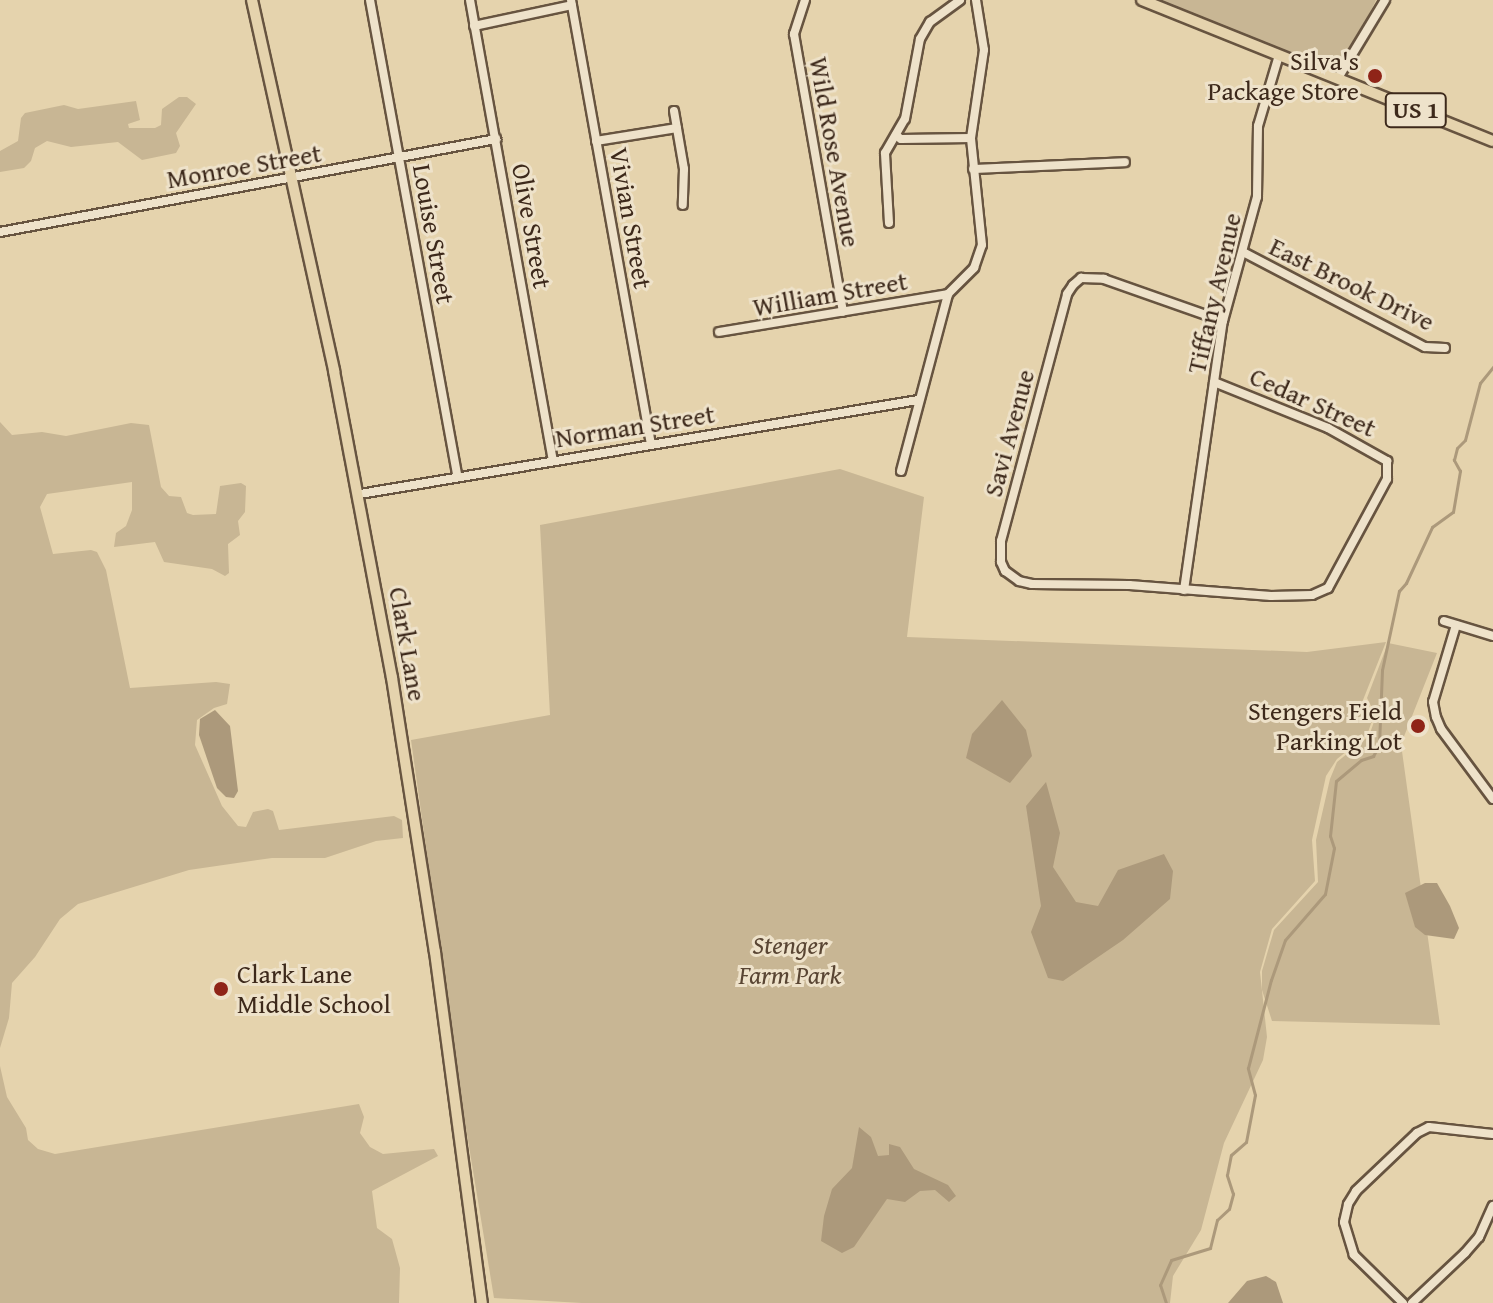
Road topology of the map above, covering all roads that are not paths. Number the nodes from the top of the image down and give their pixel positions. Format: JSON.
{"nodes":[{"id":1,"x":252,"y":0,"type":"edge"},
{"id":2,"x":370,"y":0,"type":"edge"},
{"id":3,"x":470,"y":0,"type":"edge"},
{"id":4,"x":805,"y":0,"type":"edge"},
{"id":5,"x":960,"y":0,"type":"edge"},
{"id":6,"x":976,"y":0,"type":"edge"},
{"id":7,"x":1142,"y":0,"type":"edge"},
{"id":8,"x":1385,"y":0,"type":"edge"},
{"id":9,"x":572,"y":3,"type":"edge"},
{"id":10,"x":474,"y":26,"type":"junction"},
{"id":11,"x":1279,"y":55,"type":"junction"},
{"id":12,"x":1338,"y":78,"type":"junction"},
{"id":13,"x":674,"y":111,"type":"dead end"},
{"id":14,"x":677,"y":128,"type":"junction"},
{"id":15,"x":896,"y":135,"type":"junction"},
{"id":16,"x":971,"y":138,"type":"junction"},
{"id":17,"x":496,"y":139,"type":"junction"},
{"id":18,"x":596,"y":141,"type":"junction"},
{"id":19,"x":1493,"y":141,"type":"edge"},
{"id":20,"x":399,"y":158,"type":"junction"},
{"id":21,"x":1125,"y":162,"type":"dead end"},
{"id":22,"x":973,"y":169,"type":"junction"},
{"id":23,"x":293,"y":179,"type":"junction"},
{"id":24,"x":683,"y":205,"type":"dead end"},
{"id":25,"x":889,"y":223,"type":"dead end"},
{"id":26,"x":0,"y":232,"type":"edge"},
{"id":27,"x":1243,"y":252,"type":"junction"},
{"id":28,"x":948,"y":294,"type":"junction"},
{"id":29,"x":843,"y":312,"type":"junction"},
{"id":30,"x":1223,"y":321,"type":"junction"},
{"id":31,"x":719,"y":332,"type":"dead end"},
{"id":32,"x":1445,"y":348,"type":"dead end"},
{"id":33,"x":1214,"y":382,"type":"junction"},
{"id":34,"x":918,"y":400,"type":"junction"},
{"id":35,"x":651,"y":443,"type":"junction"},
{"id":36,"x":553,"y":459,"type":"junction"},
{"id":37,"x":901,"y":471,"type":"dead end"},
{"id":38,"x":457,"y":475,"type":"junction"},
{"id":39,"x":360,"y":494,"type":"junction"},
{"id":40,"x":1184,"y":590,"type":"junction"},
{"id":41,"x":1444,"y":621,"type":"dead end"},
{"id":42,"x":1456,"y":625,"type":"junction"},
{"id":43,"x":1493,"y":636,"type":"edge"},
{"id":44,"x":1493,"y":799,"type":"edge"},
{"id":45,"x":1493,"y":1134,"type":"edge"},
{"id":46,"x":1493,"y":1206,"type":"edge"},
{"id":47,"x":482,"y":1303,"type":"edge"},
{"id":48,"x":1403,"y":1303,"type":"edge"},
{"id":49,"x":1412,"y":1303,"type":"edge"}],
"edges":[{"from":1,"to":23,"type":"main road","name":"Clark Lane"},
{"from":2,"to":20,"type":"street","name":"Louise Street"},
{"from":3,"to":10,"type":"street","name":"Olive Street"},
{"from":4,"to":29,"type":"street","name":"Wild Rose Avenue"},
{"from":5,"to":15,"type":"street"},
{"from":6,"to":16,"type":"street"},
{"from":7,"to":11,"type":"main road","number":"US 1"},
{"from":8,"to":12,"type":"street"},
{"from":9,"to":10,"type":"street"},
{"from":9,"to":18,"type":"street","name":"Vivian Street"},
{"from":10,"to":17,"type":"street","name":"Olive Street"},
{"from":11,"to":12,"type":"main road","number":"US 1"},
{"from":11,"to":27,"type":"street","name":"Tiffany Avenue"},
{"from":12,"to":19,"type":"main road","number":"US 1"},
{"from":13,"to":14,"type":"street"},
{"from":14,"to":18,"type":"street"},
{"from":14,"to":24,"type":"street"},
{"from":15,"to":16,"type":"street"},
{"from":15,"to":25,"type":"street"},
{"from":16,"to":22,"type":"street"},
{"from":17,"to":20,"type":"street","name":"Monroe Street"},
{"from":17,"to":36,"type":"street","name":"Olive Street"},
{"from":18,"to":35,"type":"street","name":"Vivian Street"},
{"from":20,"to":23,"type":"street","name":"Monroe Street"},
{"from":20,"to":38,"type":"street","name":"Louise Street"},
{"from":21,"to":22,"type":"street"},
{"from":22,"to":28,"type":"street"},
{"from":23,"to":26,"type":"street","name":"Monroe Street"},
{"from":23,"to":39,"type":"main road","name":"Clark Lane"},
{"from":27,"to":30,"type":"street","name":"Tiffany Avenue"},
{"from":27,"to":32,"type":"street","name":"East Brook Drive"},
{"from":28,"to":29,"type":"street","name":"William Street"},
{"from":28,"to":34,"type":"street"},
{"from":29,"to":31,"type":"street","name":"William Street"},
{"from":30,"to":33,"type":"street","name":"Tiffany Avenue"},
{"from":30,"to":40,"type":"street","name":"Savi Avenue"},
{"from":33,"to":40,"type":"street","name":"Tiffany Avenue"},
{"from":33,"to":40,"type":"street","name":"Cedar Street"},
{"from":34,"to":35,"type":"street","name":"Norman Street"},
{"from":34,"to":37,"type":"street"},
{"from":35,"to":36,"type":"street","name":"Norman Street"},
{"from":36,"to":38,"type":"street","name":"Norman Street"},
{"from":38,"to":39,"type":"street","name":"Norman Street"},
{"from":39,"to":47,"type":"main road","name":"Clark Lane"},
{"from":41,"to":42,"type":"street"},
{"from":42,"to":43,"type":"street"},
{"from":42,"to":44,"type":"street"},
{"from":45,"to":48,"type":"street"},
{"from":46,"to":49,"type":"street"}]}
